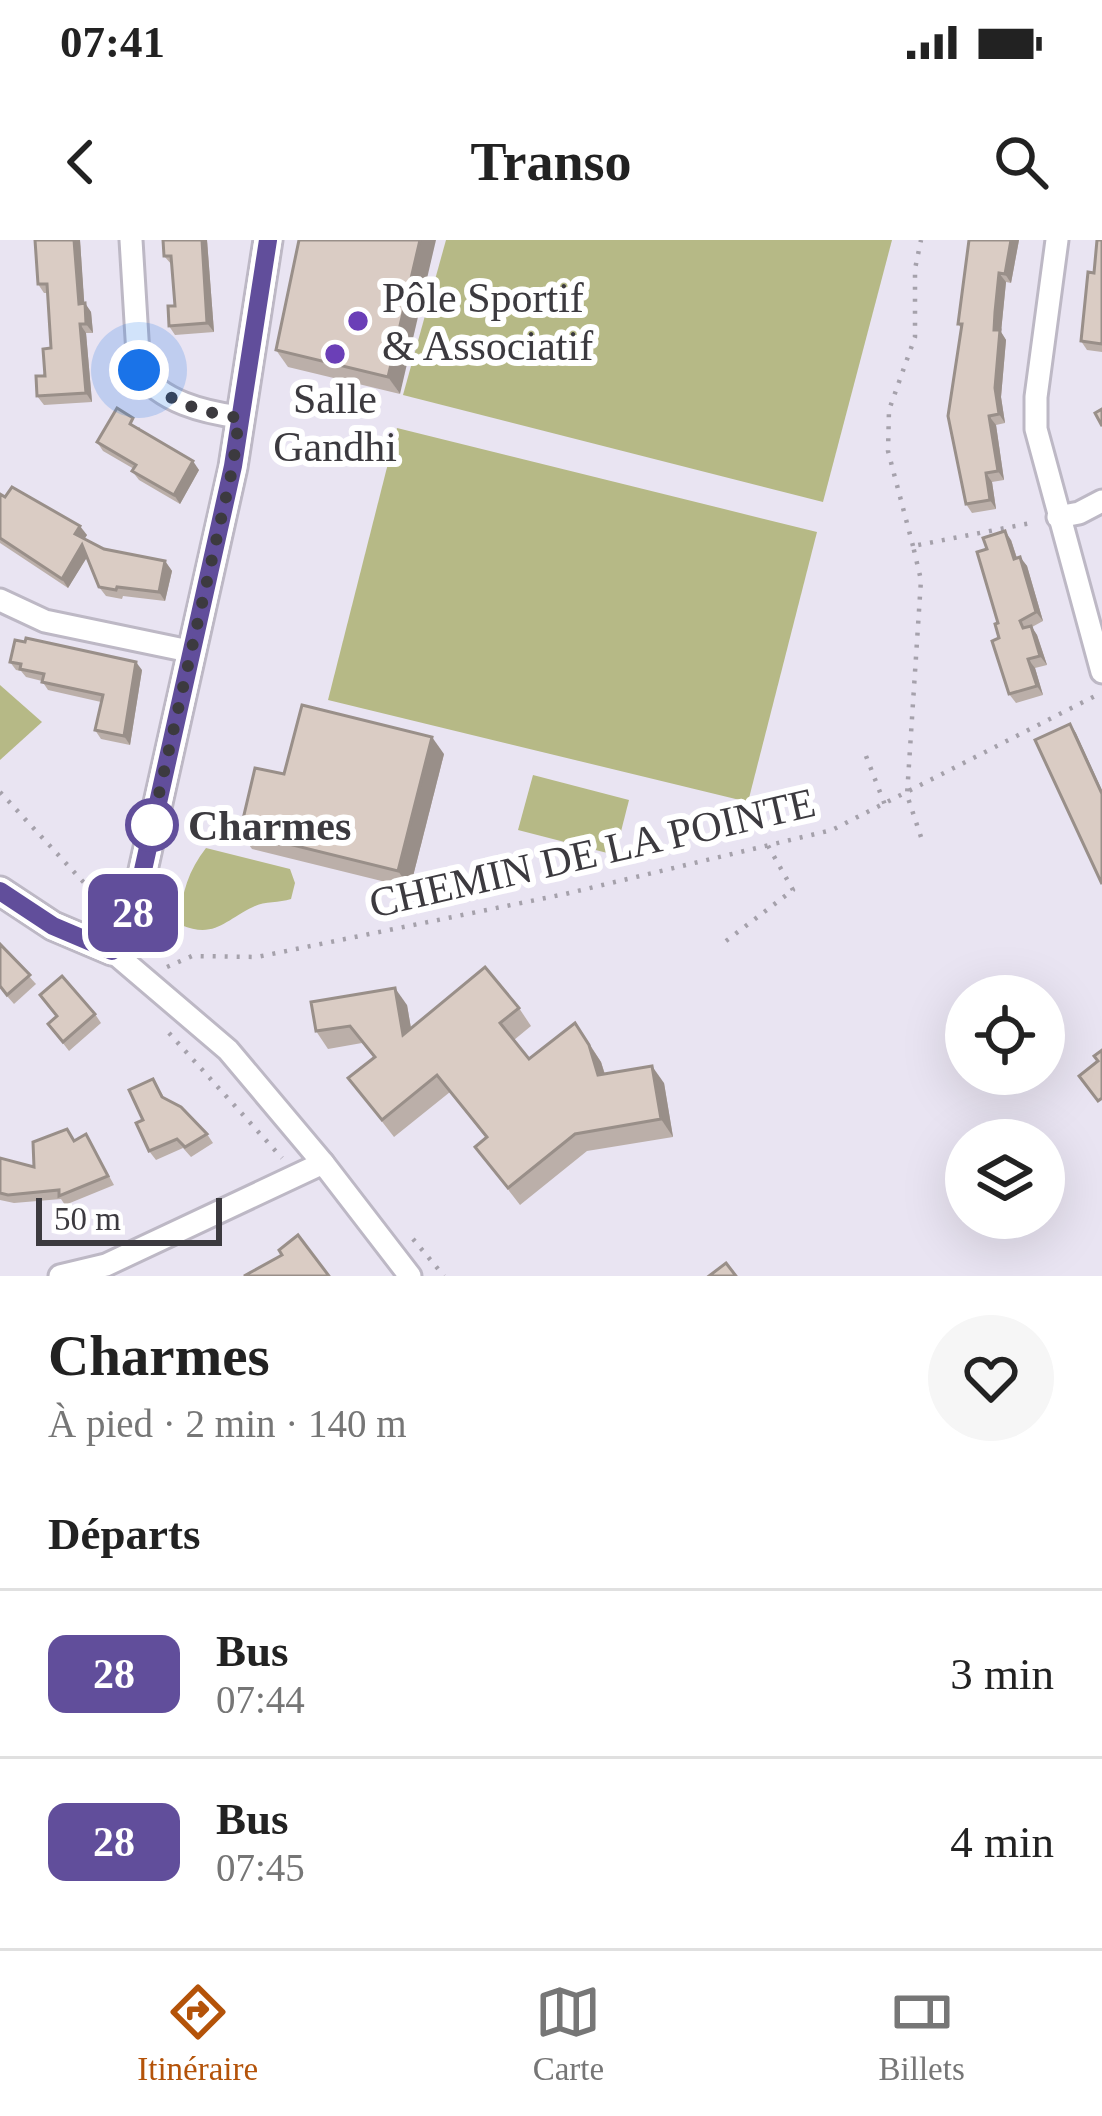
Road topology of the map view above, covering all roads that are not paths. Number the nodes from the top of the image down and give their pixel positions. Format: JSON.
{"nodes":[{"id":1,"x":131,"y":240,"type":"edge"},
{"id":2,"x":268,"y":240,"type":"edge"},
{"id":3,"x":1057,"y":240,"type":"edge"},
{"id":4,"x":239,"y":418,"type":"junction"},
{"id":5,"x":1102,"y":501,"type":"edge"},
{"id":6,"x":1058,"y":517,"type":"junction"},
{"id":7,"x":0,"y":600,"type":"edge"},
{"id":8,"x":189,"y":651,"type":"junction"},
{"id":9,"x":1102,"y":672,"type":"edge"},
{"id":10,"x":0,"y":891,"type":"edge"},
{"id":11,"x":112,"y":951,"type":"junction"},
{"id":12,"x":323,"y":1163,"type":"junction"},
{"id":13,"x":106,"y":1265,"type":"junction"},
{"id":14,"x":60,"y":1276,"type":"edge"},
{"id":15,"x":85,"y":1276,"type":"edge"},
{"id":16,"x":410,"y":1276,"type":"edge"}],
"edges":[{"from":1,"to":4,"type":"street"},
{"from":2,"to":4,"type":"street"},
{"from":3,"to":6,"type":"street"},
{"from":4,"to":8,"type":"street"},
{"from":5,"to":6,"type":"street"},
{"from":6,"to":9,"type":"street"},
{"from":7,"to":8,"type":"street"},
{"from":8,"to":11,"type":"street"},
{"from":10,"to":11,"type":"street"},
{"from":11,"to":12,"type":"street"},
{"from":12,"to":13,"type":"street"},
{"from":12,"to":16,"type":"street"},
{"from":13,"to":14,"type":"street"},
{"from":13,"to":15,"type":"street"}]}
